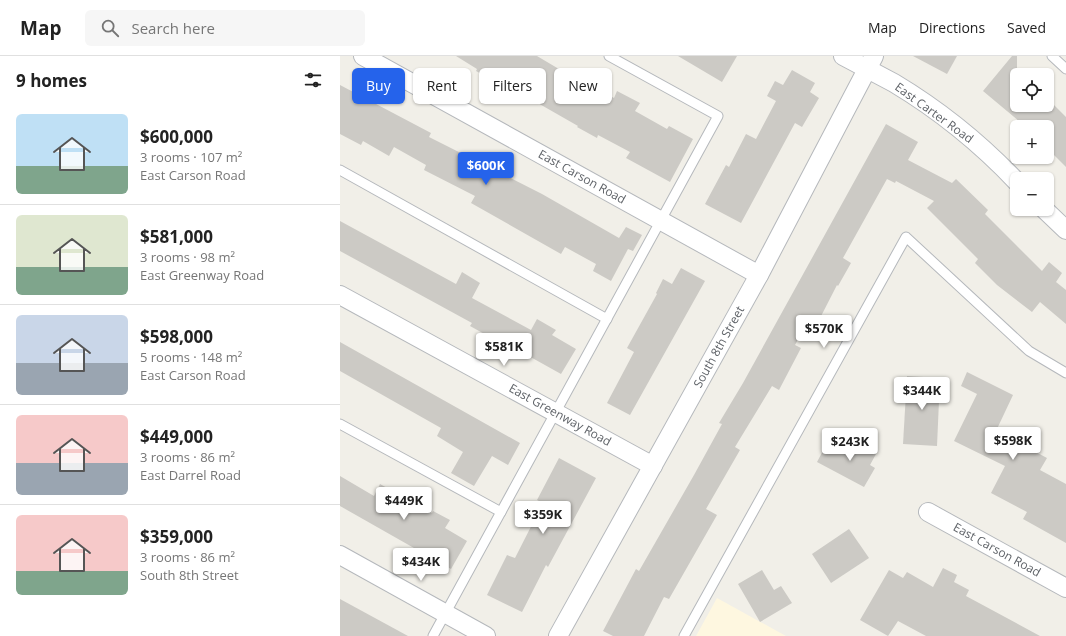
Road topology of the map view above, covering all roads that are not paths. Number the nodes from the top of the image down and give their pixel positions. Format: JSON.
{"nodes":[{"id":1,"x":363,"y":56,"type":"edge"},
{"id":2,"x":609,"y":56,"type":"edge"},
{"id":3,"x":843,"y":56,"type":"edge"},
{"id":4,"x":1052,"y":56,"type":"edge"},
{"id":5,"x":871,"y":63,"type":"edge"},
{"id":6,"x":1066,"y":69,"type":"edge"},
{"id":7,"x":340,"y":170,"type":"edge"},
{"id":8,"x":1010,"y":175,"type":"edge"},
{"id":9,"x":1051,"y":216,"type":"edge"},
{"id":10,"x":661,"y":221,"type":"junction"},
{"id":11,"x":1066,"y":230,"type":"edge"},
{"id":12,"x":759,"y":275,"type":"junction"},
{"id":13,"x":340,"y":295,"type":"edge"},
{"id":14,"x":607,"y":320,"type":"junction"},
{"id":15,"x":1066,"y":373,"type":"edge"},
{"id":16,"x":555,"y":413,"type":"junction"},
{"id":17,"x":340,"y":424,"type":"edge"},
{"id":18,"x":653,"y":466,"type":"junction"},
{"id":19,"x":501,"y":512,"type":"junction"},
{"id":20,"x":928,"y":512,"type":"dead end"},
{"id":21,"x":340,"y":554,"type":"edge"},
{"id":22,"x":1066,"y":588,"type":"edge"},
{"id":23,"x":446,"y":613,"type":"junction"},
{"id":24,"x":433,"y":636,"type":"edge"},
{"id":25,"x":486,"y":636,"type":"edge"},
{"id":26,"x":558,"y":636,"type":"edge"},
{"id":27,"x":684,"y":636,"type":"edge"}],
"edges":[{"from":1,"to":10,"type":"street","name":"East Carson Road"},
{"from":2,"to":10,"type":"lane"},
{"from":3,"to":5,"type":"street","name":"East Carter Road"},
{"from":4,"to":6,"type":"lane"},
{"from":5,"to":8,"type":"street","name":"East Carter Road"},
{"from":5,"to":12,"type":"street","name":"South 8th Street"},
{"from":7,"to":14,"type":"lane"},
{"from":9,"to":11,"type":"street"},
{"from":10,"to":12,"type":"street","name":"East Carson Road"},
{"from":10,"to":14,"type":"lane"},
{"from":12,"to":18,"type":"street","name":"South 8th Street"},
{"from":13,"to":16,"type":"street","name":"East Greenway Road"},
{"from":14,"to":16,"type":"lane"},
{"from":15,"to":27,"type":"lane"},
{"from":16,"to":18,"type":"street","name":"East Greenway Road"},
{"from":16,"to":19,"type":"lane"},
{"from":17,"to":19,"type":"lane"},
{"from":18,"to":26,"type":"street","name":"South 8th Street"},
{"from":19,"to":23,"type":"lane"},
{"from":20,"to":22,"type":"street","name":"East Carson Road"},
{"from":21,"to":23,"type":"street"},
{"from":23,"to":24,"type":"lane"},
{"from":23,"to":25,"type":"street"}]}
